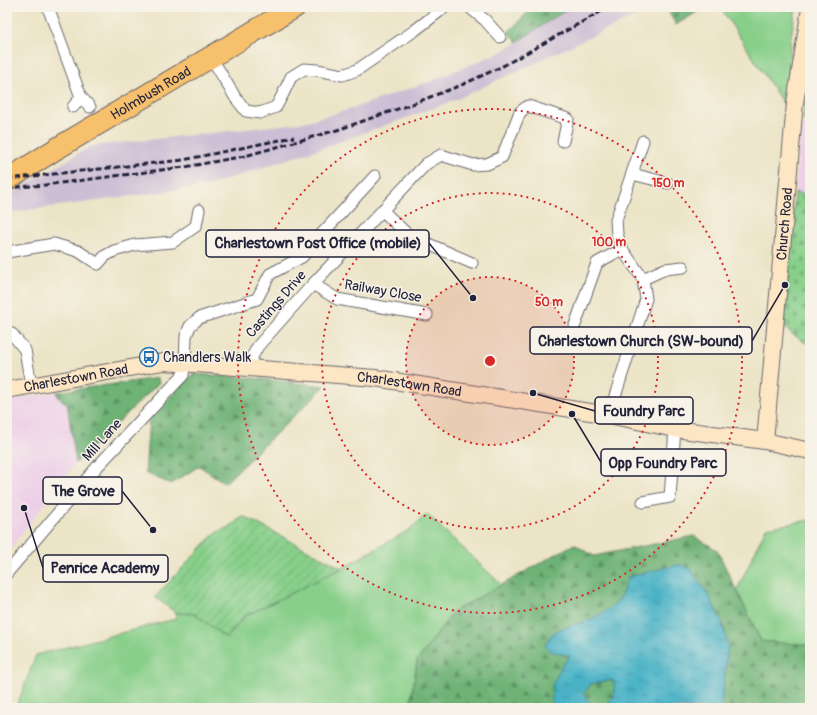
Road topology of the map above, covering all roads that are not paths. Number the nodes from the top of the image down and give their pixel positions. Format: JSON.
{"nodes":[{"id":1,"x":48,"y":7,"type":"edge"},
{"id":2,"x":295,"y":7,"type":"edge"},
{"id":3,"x":445,"y":7,"type":"edge"},
{"id":4,"x":469,"y":7,"type":"edge"},
{"id":5,"x":810,"y":8,"type":"edge"},
{"id":6,"x":500,"y":37,"type":"dead end"},
{"id":7,"x":211,"y":57,"type":"junction"},
{"id":8,"x":81,"y":97,"type":"junction"},
{"id":9,"x":73,"y":107,"type":"dead end"},
{"id":10,"x":90,"y":107,"type":"dead end"},
{"id":11,"x":643,"y":140,"type":"dead end"},
{"id":12,"x":563,"y":141,"type":"dead end"},
{"id":13,"x":632,"y":174,"type":"junction"},
{"id":14,"x":375,"y":176,"type":"dead end"},
{"id":15,"x":7,"y":180,"type":"edge"},
{"id":16,"x":668,"y":183,"type":"dead end"},
{"id":17,"x":198,"y":210,"type":"dead end"},
{"id":18,"x":382,"y":210,"type":"junction"},
{"id":19,"x":622,"y":249,"type":"junction"},
{"id":20,"x":7,"y":252,"type":"edge"},
{"id":21,"x":472,"y":263,"type":"dead end"},
{"id":22,"x":683,"y":267,"type":"dead end"},
{"id":23,"x":643,"y":279,"type":"junction"},
{"id":24,"x":313,"y":284,"type":"junction"},
{"id":25,"x":427,"y":314,"type":"dead end"},
{"id":26,"x":575,"y":325,"type":"dead end"},
{"id":27,"x":7,"y":332,"type":"edge"},
{"id":28,"x":185,"y":364,"type":"junction"},
{"id":29,"x":250,"y":369,"type":"junction"},
{"id":30,"x":31,"y":386,"type":"junction"},
{"id":31,"x":7,"y":390,"type":"edge"},
{"id":32,"x":609,"y":415,"type":"junction"},
{"id":33,"x":675,"y":429,"type":"junction"},
{"id":34,"x":765,"y":441,"type":"junction"},
{"id":35,"x":810,"y":451,"type":"edge"},
{"id":36,"x":642,"y":502,"type":"dead end"},
{"id":37,"x":7,"y":573,"type":"edge"}],
"edges":[{"from":1,"to":8,"type":"street"},
{"from":2,"to":7,"type":"highway","name":"Holmbush Road"},
{"from":3,"to":7,"type":"street"},
{"from":4,"to":6,"type":"street"},
{"from":5,"to":34,"type":"street","name":"Church Road"},
{"from":7,"to":15,"type":"highway","name":"Holmbush Road"},
{"from":8,"to":9,"type":"street"},
{"from":8,"to":10,"type":"street"},
{"from":11,"to":13,"type":"street"},
{"from":12,"to":18,"type":"street","name":"Castings Drive"},
{"from":13,"to":16,"type":"street"},
{"from":13,"to":19,"type":"street"},
{"from":14,"to":28,"type":"street"},
{"from":17,"to":20,"type":"street"},
{"from":18,"to":21,"type":"street"},
{"from":18,"to":24,"type":"street","name":"Castings Drive"},
{"from":19,"to":23,"type":"street"},
{"from":19,"to":26,"type":"street"},
{"from":22,"to":23,"type":"street"},
{"from":23,"to":32,"type":"street"},
{"from":24,"to":25,"type":"street","name":"Railway Close"},
{"from":24,"to":29,"type":"street","name":"Castings Drive"},
{"from":27,"to":30,"type":"street"},
{"from":28,"to":29,"type":"street","name":"Charlestown Road"},
{"from":28,"to":30,"type":"street","name":"Charlestown Road"},
{"from":28,"to":37,"type":"street","name":"Mill Lane"},
{"from":29,"to":32,"type":"street","name":"Charlestown Road"},
{"from":30,"to":31,"type":"street","name":"Charlestown Road"},
{"from":32,"to":33,"type":"street","name":"Charlestown Road"},
{"from":33,"to":34,"type":"street","name":"Charlestown Road"},
{"from":33,"to":36,"type":"street"},
{"from":34,"to":35,"type":"street","name":"Charlestown Road"}]}
